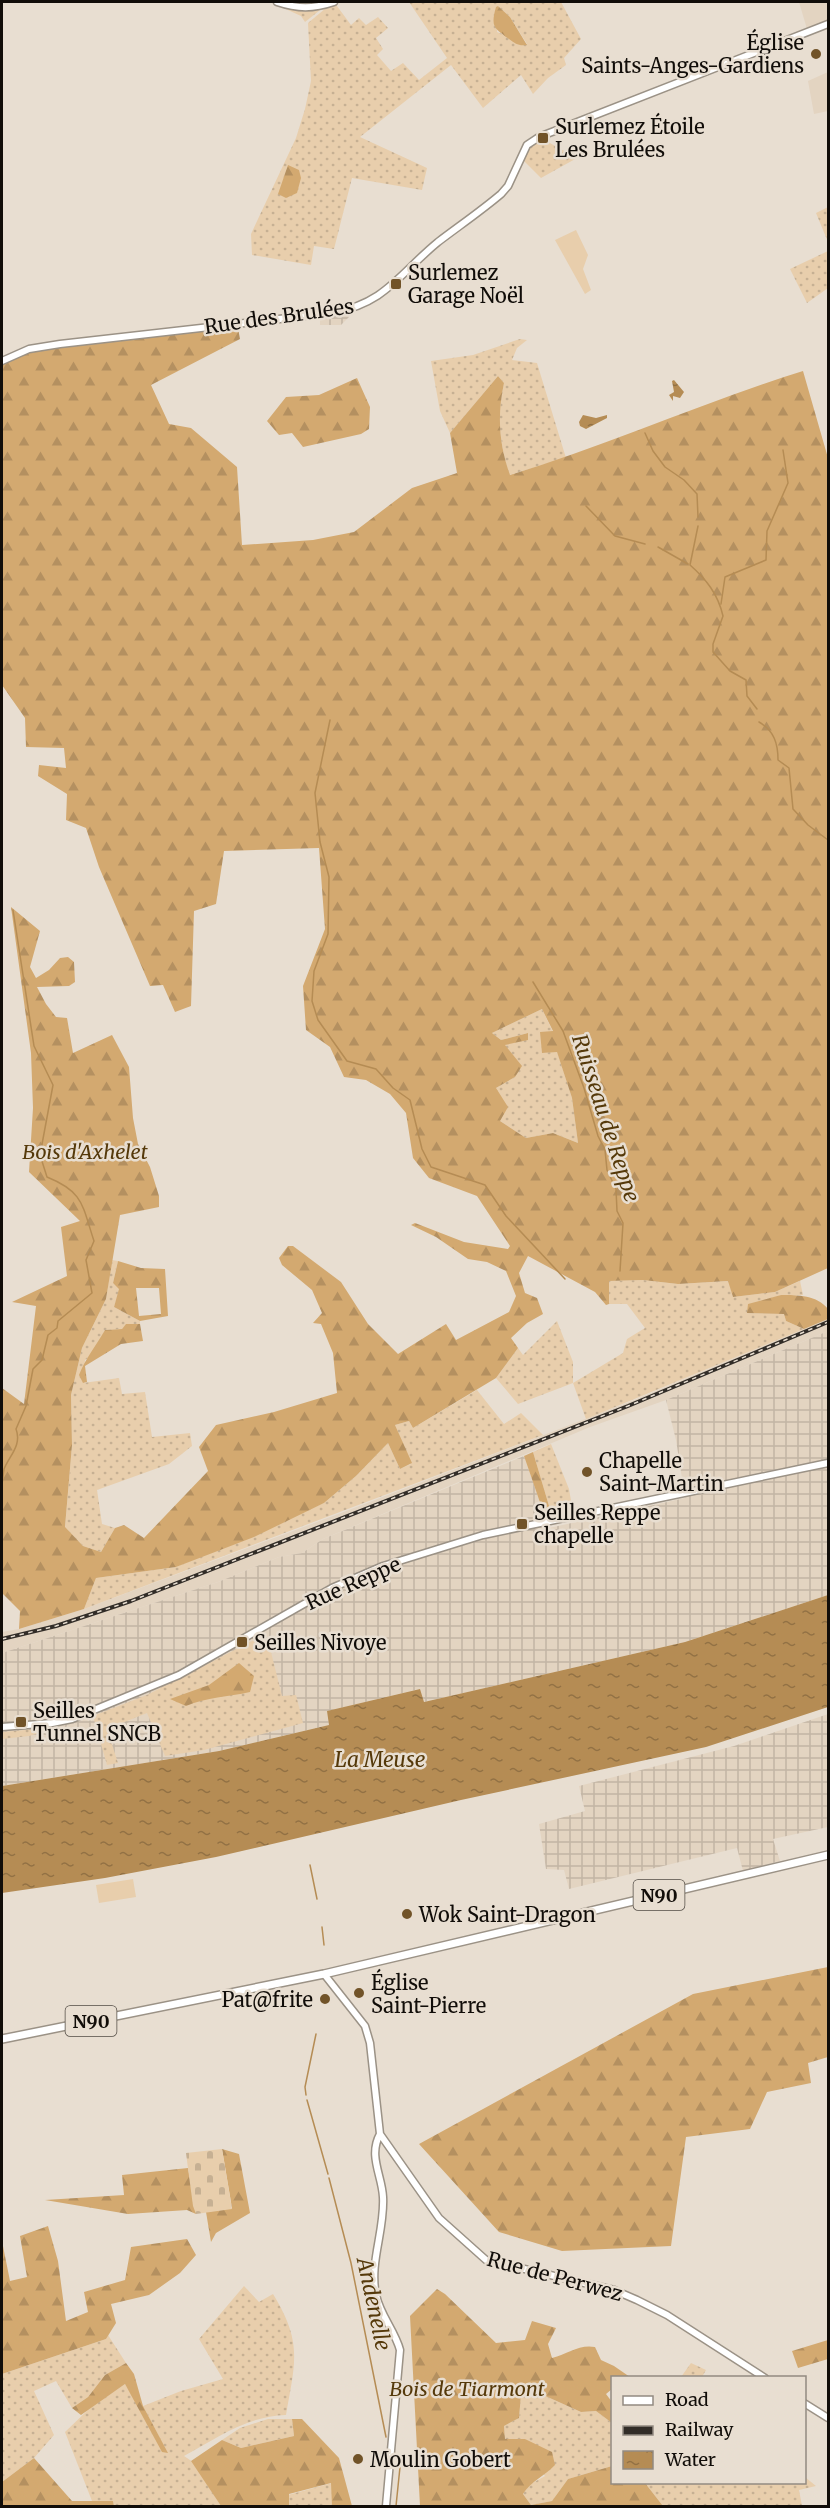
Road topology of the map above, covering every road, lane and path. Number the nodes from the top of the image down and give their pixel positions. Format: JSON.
{"nodes":[{"id":1,"x":277,"y":2,"type":"edge"},
{"id":2,"x":334,"y":2,"type":"edge"},
{"id":3,"x":828,"y":24,"type":"edge"},
{"id":4,"x":2,"y":361,"type":"edge"},
{"id":5,"x":828,"y":1463,"type":"edge"},
{"id":6,"x":2,"y":1727,"type":"edge"},
{"id":7,"x":828,"y":1855,"type":"edge"},
{"id":8,"x":324,"y":1974,"type":"junction"},
{"id":9,"x":2,"y":2039,"type":"edge"},
{"id":10,"x":380,"y":2134,"type":"junction"},
{"id":11,"x":762,"y":2376,"type":"edge"},
{"id":12,"x":806,"y":2404,"type":"edge"},
{"id":13,"x":828,"y":2418,"type":"edge"},
{"id":14,"x":386,"y":2506,"type":"edge"}],
"edges":[{"from":1,"to":2,"type":"street"},
{"from":3,"to":4,"type":"street","name":"Rue des Brulées"},
{"from":5,"to":6,"type":"street","name":"Rue Reppe"},
{"from":7,"to":8,"type":"main road","number":"N90"},
{"from":8,"to":9,"type":"main road","number":"N90"},
{"from":8,"to":10,"type":"street"},
{"from":10,"to":11,"type":"street","name":"Rue de Perwez"},
{"from":10,"to":14,"type":"street"},
{"from":12,"to":13,"type":"street"}]}
